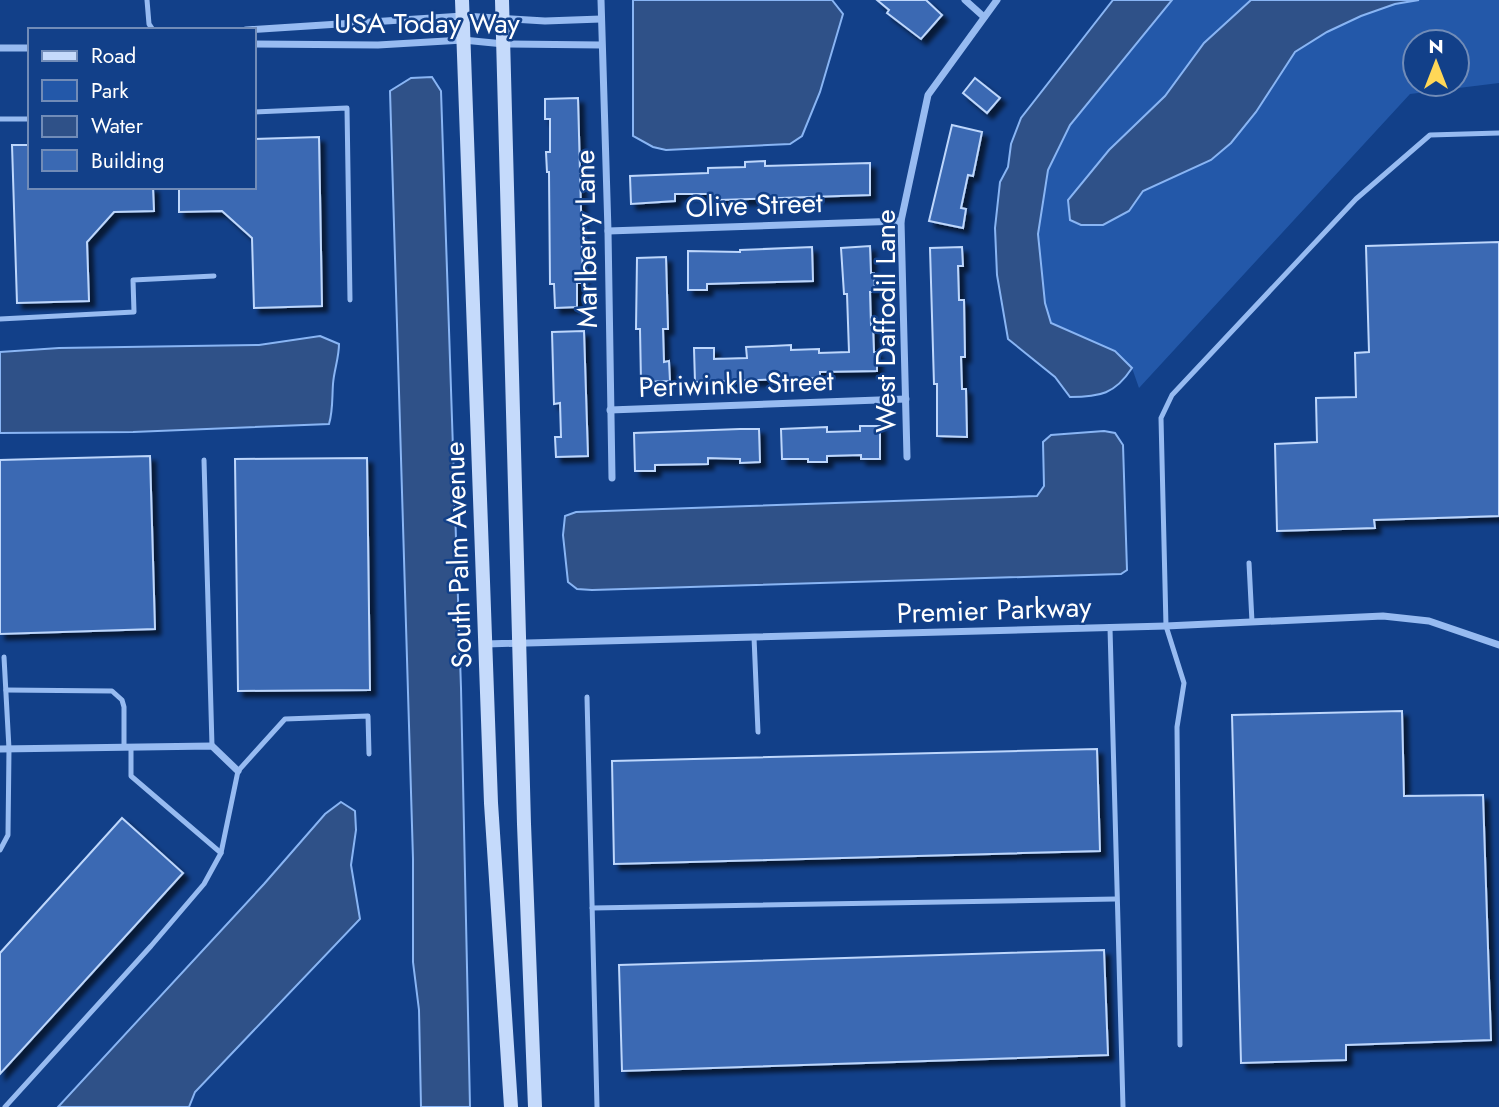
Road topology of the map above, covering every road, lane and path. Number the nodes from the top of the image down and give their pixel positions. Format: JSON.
{"nodes":[{"id":1,"x":148,"y":0,"type":"edge"},
{"id":2,"x":462,"y":0,"type":"edge"},
{"id":3,"x":502,"y":0,"type":"edge"},
{"id":4,"x":601,"y":0,"type":"edge"},
{"id":5,"x":965,"y":0,"type":"edge"},
{"id":6,"x":998,"y":0,"type":"edge"},
{"id":7,"x":463,"y":16,"type":"junction"},
{"id":8,"x":503,"y":17,"type":"junction"},
{"id":9,"x":984,"y":17,"type":"junction"},
{"id":10,"x":601,"y":19,"type":"junction"},
{"id":11,"x":152,"y":28,"type":"edge"},
{"id":12,"x":256,"y":29,"type":"edge"},
{"id":13,"x":463,"y":40,"type":"junction"},
{"id":14,"x":256,"y":44,"type":"edge"},
{"id":15,"x":504,"y":44,"type":"junction"},
{"id":16,"x":601,"y":45,"type":"junction"},
{"id":17,"x":28,"y":47,"type":"edge"},
{"id":18,"x":0,"y":48,"type":"edge"},
{"id":19,"x":256,"y":112,"type":"edge"},
{"id":20,"x":0,"y":119,"type":"edge"},
{"id":21,"x":28,"y":119,"type":"edge"},
{"id":22,"x":1499,"y":133,"type":"edge"},
{"id":23,"x":901,"y":220,"type":"junction"},
{"id":24,"x":608,"y":231,"type":"junction"},
{"id":25,"x":214,"y":276,"type":"dead end"},
{"id":26,"x":350,"y":300,"type":"dead end"},
{"id":27,"x":0,"y":319,"type":"edge"},
{"id":28,"x":906,"y":399,"type":"junction"},
{"id":29,"x":610,"y":410,"type":"junction"},
{"id":30,"x":907,"y":457,"type":"dead end"},
{"id":31,"x":204,"y":460,"type":"dead end"},
{"id":32,"x":612,"y":478,"type":"dead end"},
{"id":33,"x":1249,"y":563,"type":"dead end"},
{"id":34,"x":1252,"y":622,"type":"junction"},
{"id":35,"x":1166,"y":626,"type":"junction"},
{"id":36,"x":1110,"y":628,"type":"junction"},
{"id":37,"x":754,"y":637,"type":"junction"},
{"id":38,"x":485,"y":644,"type":"junction"},
{"id":39,"x":520,"y":644,"type":"junction"},
{"id":40,"x":1499,"y":645,"type":"edge"},
{"id":41,"x":4,"y":657,"type":"dead end"},
{"id":42,"x":6,"y":690,"type":"junction"},
{"id":43,"x":587,"y":697,"type":"dead end"},
{"id":44,"x":758,"y":732,"type":"dead end"},
{"id":45,"x":212,"y":746,"type":"junction"},
{"id":46,"x":127,"y":747,"type":"junction"},
{"id":47,"x":9,"y":748,"type":"junction"},
{"id":48,"x":0,"y":749,"type":"edge"},
{"id":49,"x":369,"y":754,"type":"dead end"},
{"id":50,"x":239,"y":771,"type":"junction"},
{"id":51,"x":0,"y":850,"type":"edge"},
{"id":52,"x":220,"y":853,"type":"junction"},
{"id":53,"x":1116,"y":899,"type":"junction"},
{"id":54,"x":592,"y":908,"type":"junction"},
{"id":55,"x":1180,"y":1045,"type":"dead end"},
{"id":56,"x":5,"y":1107,"type":"edge"},
{"id":57,"x":510,"y":1107,"type":"edge"},
{"id":58,"x":535,"y":1107,"type":"edge"},
{"id":59,"x":597,"y":1107,"type":"edge"},
{"id":60,"x":1123,"y":1107,"type":"edge"}],
"edges":[{"from":1,"to":11,"type":"lane"},
{"from":2,"to":7,"type":"main road","name":"South Palm Avenue"},
{"from":3,"to":8,"type":"main road","name":"South Palm Avenue"},
{"from":4,"to":10,"type":"street","name":"Marlberry Lane"},
{"from":5,"to":9,"type":"street"},
{"from":6,"to":9,"type":"street","name":"West Daffodil Lane"},
{"from":7,"to":8,"type":"street","name":"USA Today Way"},
{"from":7,"to":12,"type":"street","name":"USA Today Way"},
{"from":7,"to":13,"type":"main road","name":"South Palm Avenue"},
{"from":8,"to":10,"type":"street","name":"USA Today Way"},
{"from":8,"to":15,"type":"main road","name":"South Palm Avenue"},
{"from":9,"to":23,"type":"street","name":"West Daffodil Lane"},
{"from":10,"to":16,"type":"street","name":"Marlberry Lane"},
{"from":13,"to":14,"type":"street","name":"USA Today Way"},
{"from":13,"to":15,"type":"street","name":"USA Today Way"},
{"from":13,"to":38,"type":"main road","name":"South Palm Avenue"},
{"from":15,"to":16,"type":"street","name":"USA Today Way"},
{"from":15,"to":39,"type":"main road","name":"South Palm Avenue"},
{"from":16,"to":24,"type":"street","name":"Marlberry Lane"},
{"from":17,"to":18,"type":"street"},
{"from":19,"to":26,"type":"lane"},
{"from":20,"to":21,"type":"lane"},
{"from":22,"to":35,"type":"lane"},
{"from":23,"to":24,"type":"street","name":"Olive Street"},
{"from":23,"to":28,"type":"street","name":"West Daffodil Lane"},
{"from":24,"to":29,"type":"street","name":"Marlberry Lane"},
{"from":25,"to":27,"type":"lane"},
{"from":28,"to":29,"type":"street","name":"Periwinkle Street"},
{"from":28,"to":30,"type":"street","name":"West Daffodil Lane"},
{"from":29,"to":32,"type":"street","name":"Marlberry Lane"},
{"from":31,"to":45,"type":"lane"},
{"from":33,"to":34,"type":"lane"},
{"from":34,"to":35,"type":"street","name":"Premier Parkway"},
{"from":34,"to":40,"type":"street","name":"Premier Parkway"},
{"from":35,"to":36,"type":"street","name":"Premier Parkway"},
{"from":35,"to":55,"type":"lane"},
{"from":36,"to":37,"type":"street","name":"Premier Parkway"},
{"from":36,"to":53,"type":"lane"},
{"from":37,"to":39,"type":"street","name":"Premier Parkway"},
{"from":37,"to":44,"type":"lane"},
{"from":38,"to":39,"type":"street","name":"Premier Parkway"},
{"from":38,"to":57,"type":"main road","name":"South Palm Avenue"},
{"from":39,"to":58,"type":"main road","name":"South Palm Avenue"},
{"from":41,"to":42,"type":"lane"},
{"from":42,"to":46,"type":"lane"},
{"from":42,"to":47,"type":"lane"},
{"from":43,"to":54,"type":"lane"},
{"from":45,"to":46,"type":"street"},
{"from":45,"to":50,"type":"street"},
{"from":46,"to":47,"type":"street"},
{"from":46,"to":52,"type":"lane"},
{"from":47,"to":48,"type":"street"},
{"from":47,"to":51,"type":"lane"},
{"from":49,"to":50,"type":"lane"},
{"from":50,"to":52,"type":"lane"},
{"from":52,"to":56,"type":"lane"},
{"from":53,"to":54,"type":"lane"},
{"from":53,"to":60,"type":"lane"},
{"from":54,"to":59,"type":"lane"}]}
